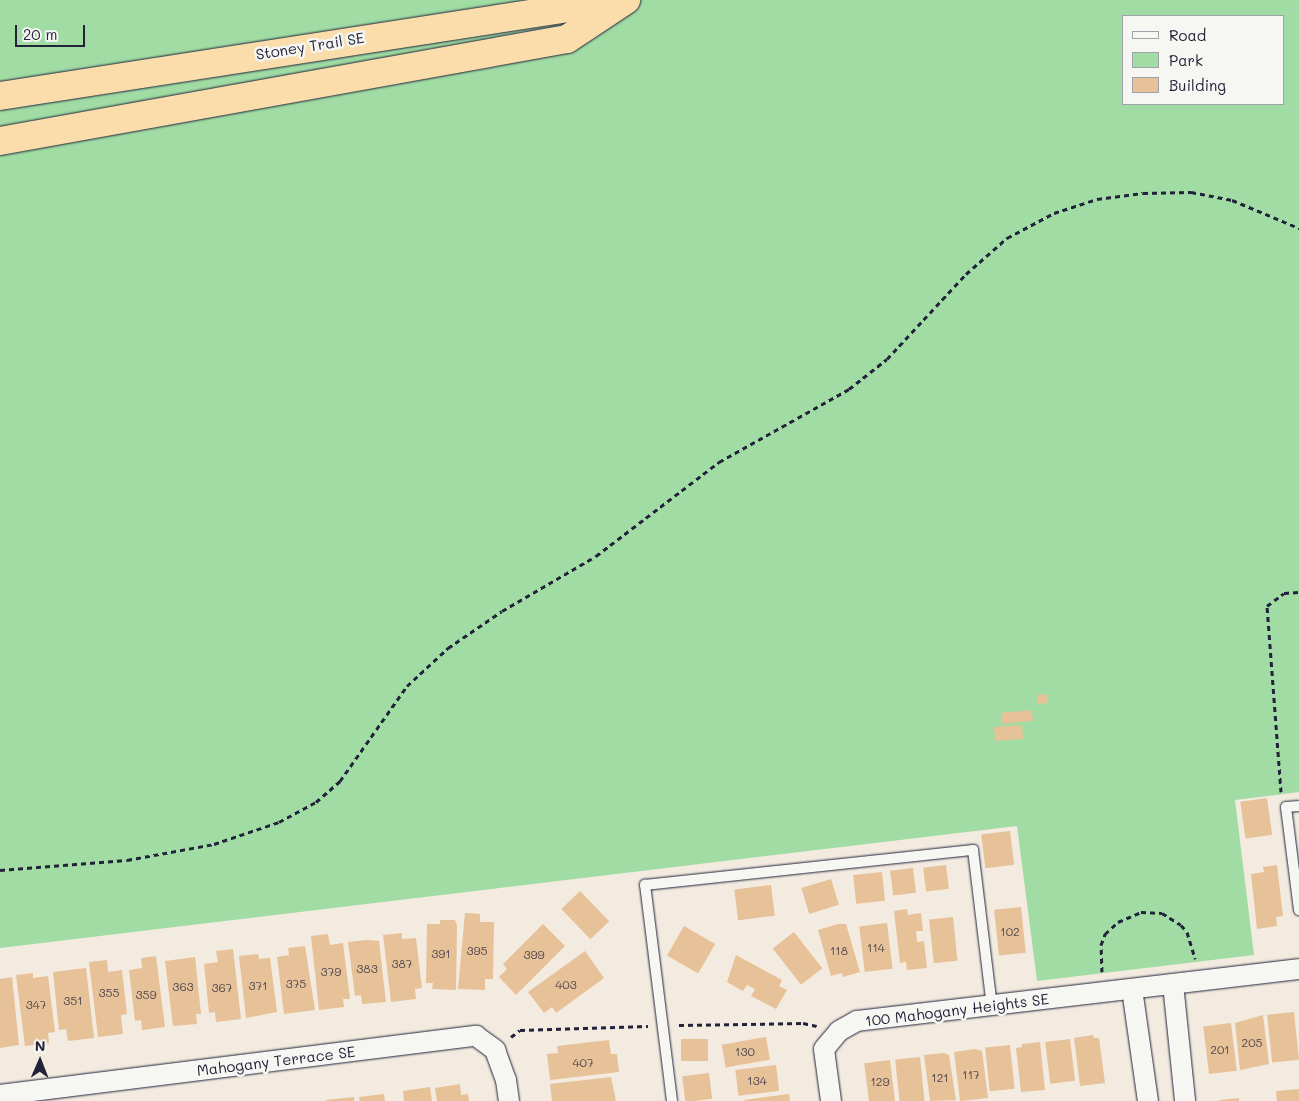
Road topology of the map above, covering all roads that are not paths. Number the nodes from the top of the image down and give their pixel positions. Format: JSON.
{"nodes":[{"id":1,"x":620,"y":0,"type":"edge"},
{"id":2,"x":626,"y":0,"type":"edge"},
{"id":3,"x":0,"y":96,"type":"edge"},
{"id":4,"x":0,"y":141,"type":"edge"},
{"id":5,"x":1299,"y":806,"type":"edge"},
{"id":6,"x":1299,"y":910,"type":"edge"},
{"id":7,"x":1299,"y":969,"type":"edge"},
{"id":8,"x":1173,"y":984,"type":"junction"},
{"id":9,"x":1132,"y":989,"type":"junction"},
{"id":10,"x":992,"y":1006,"type":"junction"},
{"id":11,"x":0,"y":1095,"type":"edge"},
{"id":12,"x":509,"y":1101,"type":"edge"},
{"id":13,"x":672,"y":1101,"type":"edge"},
{"id":14,"x":831,"y":1101,"type":"edge"},
{"id":15,"x":1148,"y":1101,"type":"edge"},
{"id":16,"x":1185,"y":1101,"type":"edge"}],
"edges":[{"from":1,"to":3,"type":"highway","name":"Stoney Trail SE"},
{"from":2,"to":4,"type":"highway"},
{"from":5,"to":6,"type":"lane"},
{"from":7,"to":8,"type":"street","name":"100 Mahogany Heights SE"},
{"from":8,"to":9,"type":"street","name":"100 Mahogany Heights SE"},
{"from":8,"to":16,"type":"street"},
{"from":9,"to":10,"type":"street","name":"100 Mahogany Heights SE"},
{"from":9,"to":15,"type":"street"},
{"from":10,"to":13,"type":"lane"},
{"from":10,"to":14,"type":"street","name":"100 Mahogany Heights SE"},
{"from":11,"to":12,"type":"street","name":"Mahogany Terrace SE"}]}
